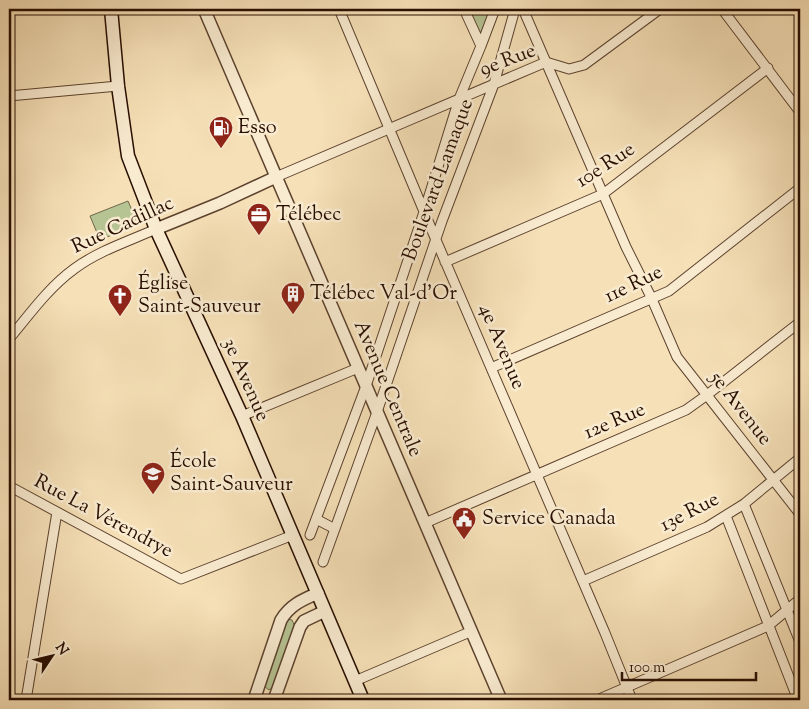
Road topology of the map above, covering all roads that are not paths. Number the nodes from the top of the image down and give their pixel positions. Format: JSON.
{"nodes":[{"id":1,"x":111,"y":9,"type":"edge"},
{"id":2,"x":204,"y":9,"type":"edge"},
{"id":3,"x":338,"y":9,"type":"edge"},
{"id":4,"x":464,"y":9,"type":"edge"},
{"id":5,"x":494,"y":9,"type":"edge"},
{"id":6,"x":515,"y":9,"type":"edge"},
{"id":7,"x":523,"y":9,"type":"edge"},
{"id":8,"x":660,"y":9,"type":"edge"},
{"id":9,"x":722,"y":9,"type":"edge"},
{"id":10,"x":481,"y":46,"type":"junction"},
{"id":11,"x":546,"y":62,"type":"junction"},
{"id":12,"x":768,"y":68,"type":"junction"},
{"id":13,"x":494,"y":84,"type":"junction"},
{"id":14,"x":118,"y":86,"type":"junction"},
{"id":15,"x":9,"y":96,"type":"edge"},
{"id":16,"x":459,"y":98,"type":"junction"},
{"id":17,"x":800,"y":112,"type":"edge"},
{"id":18,"x":389,"y":129,"type":"junction"},
{"id":19,"x":276,"y":177,"type":"junction"},
{"id":20,"x":800,"y":188,"type":"edge"},
{"id":21,"x":603,"y":194,"type":"junction"},
{"id":22,"x":424,"y":212,"type":"junction"},
{"id":23,"x":156,"y":229,"type":"junction"},
{"id":24,"x":436,"y":240,"type":"junction"},
{"id":25,"x":446,"y":262,"type":"junction"},
{"id":26,"x":651,"y":297,"type":"junction"},
{"id":27,"x":800,"y":322,"type":"edge"},
{"id":28,"x":9,"y":339,"type":"edge"},
{"id":29,"x":358,"y":368,"type":"junction"},
{"id":30,"x":492,"y":368,"type":"junction"},
{"id":31,"x":366,"y":386,"type":"junction"},
{"id":32,"x":707,"y":395,"type":"junction"},
{"id":33,"x":377,"y":412,"type":"junction"},
{"id":34,"x":242,"y":416,"type":"junction"},
{"id":35,"x":800,"y":458,"type":"edge"},
{"id":36,"x":537,"y":474,"type":"junction"},
{"id":37,"x":773,"y":479,"type":"junction"},
{"id":38,"x":9,"y":486,"type":"edge"},
{"id":39,"x":744,"y":504,"type":"junction"},
{"id":40,"x":57,"y":512,"type":"junction"},
{"id":41,"x":800,"y":514,"type":"edge"},
{"id":42,"x":726,"y":516,"type":"junction"},
{"id":43,"x":316,"y":519,"type":"junction"},
{"id":44,"x":425,"y":524,"type":"junction"},
{"id":45,"x":335,"y":529,"type":"junction"},
{"id":46,"x":293,"y":534,"type":"junction"},
{"id":47,"x":310,"y":535,"type":"dead end"},
{"id":48,"x":323,"y":562,"type":"dead end"},
{"id":49,"x":584,"y":581,"type":"junction"},
{"id":50,"x":318,"y":593,"type":"junction"},
{"id":51,"x":800,"y":599,"type":"edge"},
{"id":52,"x":787,"y":609,"type":"junction"},
{"id":53,"x":325,"y":611,"type":"junction"},
{"id":54,"x":768,"y":626,"type":"junction"},
{"id":55,"x":472,"y":631,"type":"junction"},
{"id":56,"x":800,"y":642,"type":"edge"},
{"id":57,"x":355,"y":681,"type":"junction"},
{"id":58,"x":627,"y":688,"type":"junction"},
{"id":59,"x":26,"y":700,"type":"edge"},
{"id":60,"x":254,"y":700,"type":"edge"},
{"id":61,"x":274,"y":700,"type":"edge"},
{"id":62,"x":364,"y":700,"type":"edge"},
{"id":63,"x":501,"y":700,"type":"edge"},
{"id":64,"x":598,"y":700,"type":"edge"},
{"id":65,"x":632,"y":700,"type":"edge"},
{"id":66,"x":798,"y":700,"type":"edge"}],
"edges":[{"from":1,"to":14,"type":"main road","name":"3e Avenue"},
{"from":2,"to":19,"type":"street","name":"Avenue Centrale"},
{"from":3,"to":18,"type":"street","name":"4e Avenue"},
{"from":4,"to":10,"type":"street"},
{"from":5,"to":10,"type":"street","name":"Boulevard Lamaque"},
{"from":6,"to":13,"type":"street","name":"Boulevard Lamaque"},
{"from":7,"to":11,"type":"street","name":"5e Avenue"},
{"from":8,"to":11,"type":"street","name":"9e Rue"},
{"from":9,"to":12,"type":"street"},
{"from":10,"to":16,"type":"street","name":"Boulevard Lamaque"},
{"from":11,"to":13,"type":"street","name":"9e Rue"},
{"from":11,"to":21,"type":"street","name":"5e Avenue"},
{"from":12,"to":17,"type":"street"},
{"from":12,"to":21,"type":"street","name":"10e Rue"},
{"from":13,"to":16,"type":"street","name":"9e Rue"},
{"from":13,"to":24,"type":"street","name":"Boulevard Lamaque"},
{"from":14,"to":15,"type":"street"},
{"from":14,"to":23,"type":"main road","name":"3e Avenue"},
{"from":16,"to":18,"type":"street","name":"9e Rue"},
{"from":16,"to":22,"type":"street","name":"Boulevard Lamaque"},
{"from":18,"to":19,"type":"street","name":"9e Rue"},
{"from":18,"to":22,"type":"street","name":"4e Avenue"},
{"from":19,"to":23,"type":"street","name":"Rue Cadillac"},
{"from":19,"to":29,"type":"street","name":"Avenue Centrale"},
{"from":20,"to":26,"type":"street","name":"11e Rue"},
{"from":21,"to":25,"type":"street","name":"10e Rue"},
{"from":21,"to":26,"type":"street","name":"5e Avenue"},
{"from":22,"to":24,"type":"street","name":"4e Avenue"},
{"from":22,"to":31,"type":"street","name":"Boulevard Lamaque"},
{"from":23,"to":28,"type":"street","name":"Rue Cadillac"},
{"from":23,"to":34,"type":"main road","name":"3e Avenue"},
{"from":24,"to":25,"type":"street","name":"4e Avenue"},
{"from":24,"to":33,"type":"street","name":"Boulevard Lamaque"},
{"from":25,"to":30,"type":"street","name":"4e Avenue"},
{"from":26,"to":30,"type":"street","name":"11e Rue"},
{"from":26,"to":32,"type":"street","name":"5e Avenue"},
{"from":27,"to":32,"type":"street","name":"12e Rue"},
{"from":29,"to":31,"type":"street","name":"Avenue Centrale"},
{"from":29,"to":34,"type":"street"},
{"from":30,"to":36,"type":"street","name":"4e Avenue"},
{"from":31,"to":33,"type":"street","name":"Avenue Centrale"},
{"from":31,"to":43,"type":"street","name":"Boulevard Lamaque"},
{"from":32,"to":36,"type":"street","name":"12e Rue"},
{"from":32,"to":37,"type":"street","name":"5e Avenue"},
{"from":33,"to":44,"type":"street","name":"Avenue Centrale"},
{"from":33,"to":45,"type":"street","name":"Boulevard Lamaque"},
{"from":34,"to":46,"type":"main road","name":"3e Avenue"},
{"from":35,"to":37,"type":"street","name":"13e Rue"},
{"from":36,"to":44,"type":"street","name":"12e Rue"},
{"from":36,"to":49,"type":"street","name":"4e Avenue"},
{"from":37,"to":39,"type":"street","name":"13e Rue"},
{"from":37,"to":41,"type":"street","name":"5e Avenue"},
{"from":38,"to":40,"type":"street","name":"Rue La Vérendrye"},
{"from":39,"to":42,"type":"street","name":"13e Rue"},
{"from":39,"to":52,"type":"street"},
{"from":40,"to":46,"type":"street","name":"Rue La Vérendrye"},
{"from":40,"to":59,"type":"street"},
{"from":42,"to":49,"type":"street","name":"13e Rue"},
{"from":42,"to":54,"type":"street"},
{"from":43,"to":45,"type":"street"},
{"from":43,"to":47,"type":"street","name":"Boulevard Lamaque"},
{"from":44,"to":55,"type":"street","name":"Avenue Centrale"},
{"from":45,"to":48,"type":"street","name":"Boulevard Lamaque"},
{"from":46,"to":50,"type":"main road","name":"3e Avenue"},
{"from":49,"to":58,"type":"street","name":"4e Avenue"},
{"from":50,"to":53,"type":"main road","name":"3e Avenue"},
{"from":50,"to":60,"type":"street"},
{"from":51,"to":52,"type":"street"},
{"from":52,"to":54,"type":"street"},
{"from":52,"to":56,"type":"street"},
{"from":53,"to":57,"type":"main road","name":"3e Avenue"},
{"from":53,"to":61,"type":"street"},
{"from":54,"to":58,"type":"street"},
{"from":54,"to":66,"type":"street"},
{"from":55,"to":57,"type":"street"},
{"from":55,"to":63,"type":"street","name":"Avenue Centrale"},
{"from":57,"to":62,"type":"main road","name":"3e Avenue"},
{"from":58,"to":64,"type":"street"},
{"from":58,"to":65,"type":"street","name":"4e Avenue"}]}
